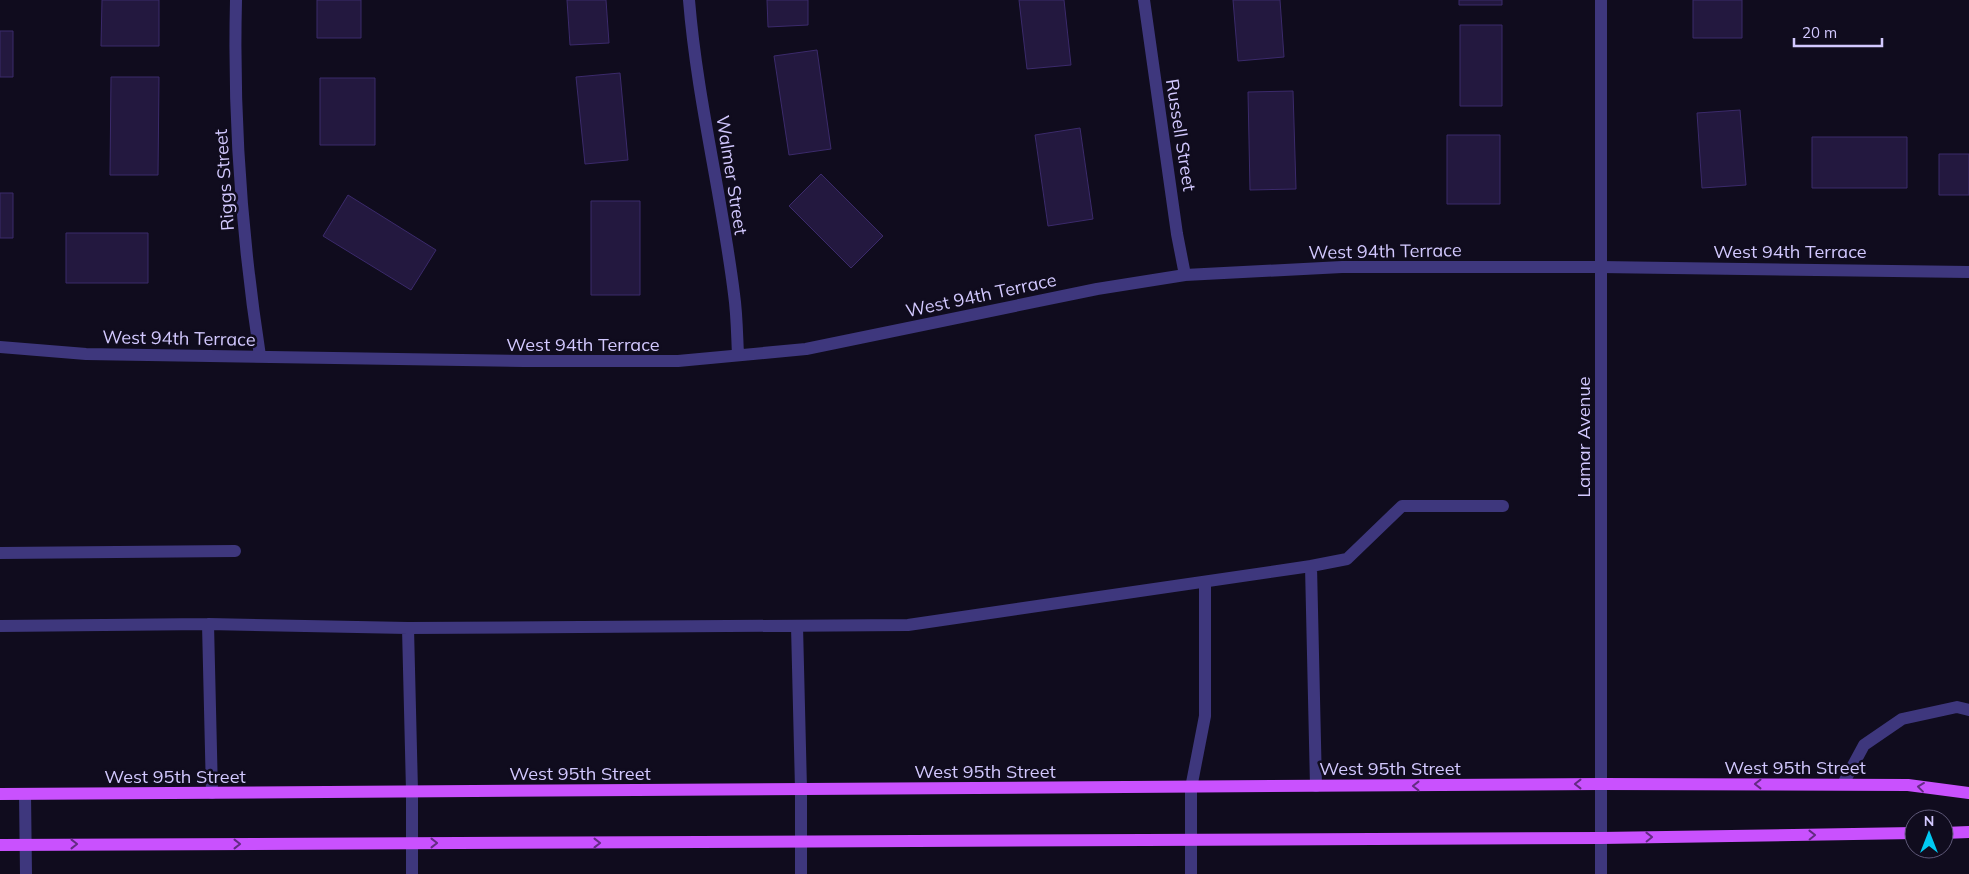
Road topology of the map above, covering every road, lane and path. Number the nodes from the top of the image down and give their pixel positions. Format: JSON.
{"nodes":[{"id":1,"x":236,"y":0,"type":"edge"},
{"id":2,"x":689,"y":0,"type":"edge"},
{"id":3,"x":1144,"y":0,"type":"edge"},
{"id":4,"x":1601,"y":0,"type":"edge"},
{"id":5,"x":1600,"y":267,"type":"junction"},
{"id":6,"x":1969,"y":272,"type":"edge"},
{"id":7,"x":1185,"y":275,"type":"junction"},
{"id":8,"x":0,"y":348,"type":"edge"},
{"id":9,"x":738,"y":355,"type":"junction"},
{"id":10,"x":260,"y":356,"type":"junction"},
{"id":11,"x":1503,"y":506,"type":"dead end"},
{"id":12,"x":235,"y":551,"type":"dead end"},
{"id":13,"x":0,"y":553,"type":"edge"},
{"id":14,"x":1311,"y":566,"type":"junction"},
{"id":15,"x":1205,"y":582,"type":"junction"},
{"id":16,"x":208,"y":624,"type":"junction"},
{"id":17,"x":0,"y":626,"type":"edge"},
{"id":18,"x":796,"y":626,"type":"junction"},
{"id":19,"x":408,"y":628,"type":"junction"},
{"id":20,"x":1969,"y":710,"type":"edge"},
{"id":21,"x":1600,"y":784,"type":"junction"},
{"id":22,"x":1843,"y":784,"type":"junction"},
{"id":23,"x":1316,"y":786,"type":"junction"},
{"id":24,"x":1190,"y":788,"type":"junction"},
{"id":25,"x":801,"y":789,"type":"junction"},
{"id":26,"x":412,"y":791,"type":"junction"},
{"id":27,"x":212,"y":793,"type":"junction"},
{"id":28,"x":1969,"y":793,"type":"edge"},
{"id":29,"x":0,"y":794,"type":"edge"},
{"id":30,"x":25,"y":794,"type":"junction"},
{"id":31,"x":1969,"y":832,"type":"edge"},
{"id":32,"x":1904,"y":833,"type":"edge"},
{"id":33,"x":1954,"y":833,"type":"edge"},
{"id":34,"x":1601,"y":838,"type":"junction"},
{"id":35,"x":1191,"y":840,"type":"junction"},
{"id":36,"x":801,"y":842,"type":"junction"},
{"id":37,"x":412,"y":843,"type":"junction"},
{"id":38,"x":26,"y":844,"type":"junction"},
{"id":39,"x":0,"y":845,"type":"edge"},
{"id":40,"x":26,"y":874,"type":"edge"},
{"id":41,"x":412,"y":874,"type":"edge"},
{"id":42,"x":801,"y":874,"type":"edge"},
{"id":43,"x":1190,"y":874,"type":"edge"},
{"id":44,"x":1601,"y":874,"type":"edge"}],
"edges":[{"from":1,"to":10,"type":"street","name":"Riggs Street"},
{"from":2,"to":9,"type":"street","name":"Walmer Street"},
{"from":3,"to":7,"type":"street","name":"Russell Street"},
{"from":4,"to":5,"type":"street","name":"Lamar Avenue"},
{"from":5,"to":6,"type":"street","name":"West 94th Terrace"},
{"from":5,"to":7,"type":"street","name":"West 94th Terrace"},
{"from":5,"to":21,"type":"street","name":"Lamar Avenue"},
{"from":7,"to":9,"type":"street","name":"West 94th Terrace"},
{"from":8,"to":10,"type":"street","name":"West 94th Terrace"},
{"from":9,"to":10,"type":"street","name":"West 94th Terrace"},
{"from":11,"to":14,"type":"street"},
{"from":12,"to":13,"type":"street"},
{"from":14,"to":15,"type":"street"},
{"from":14,"to":23,"type":"street"},
{"from":15,"to":18,"type":"street"},
{"from":15,"to":24,"type":"street"},
{"from":16,"to":17,"type":"street"},
{"from":16,"to":19,"type":"street"},
{"from":16,"to":27,"type":"street"},
{"from":18,"to":19,"type":"street"},
{"from":18,"to":25,"type":"street"},
{"from":19,"to":26,"type":"street"},
{"from":20,"to":22,"type":"street"},
{"from":22,"to":21,"type":"main road","name":"West 95th Street","one_way":true},
{"from":21,"to":23,"type":"main road","name":"West 95th Street","one_way":true},
{"from":21,"to":34,"type":"street","name":"Lamar Avenue"},
{"from":28,"to":22,"type":"main road","name":"West 95th Street","one_way":true},
{"from":23,"to":24,"type":"main road","name":"West 95th Street"},
{"from":24,"to":25,"type":"main road","name":"West 95th Street"},
{"from":24,"to":35,"type":"street"},
{"from":25,"to":26,"type":"main road","name":"West 95th Street"},
{"from":25,"to":36,"type":"street"},
{"from":26,"to":27,"type":"main road","name":"West 95th Street"},
{"from":26,"to":37,"type":"street"},
{"from":27,"to":30,"type":"main road","name":"West 95th Street"},
{"from":29,"to":30,"type":"main road","name":"West 95th Street"},
{"from":30,"to":38,"type":"street"},
{"from":31,"to":33,"type":"main road"},
{"from":34,"to":32,"type":"main road","one_way":true},
{"from":34,"to":35,"type":"main road"},
{"from":34,"to":44,"type":"street","name":"Lamar Avenue"},
{"from":35,"to":36,"type":"main road"},
{"from":35,"to":43,"type":"street"},
{"from":37,"to":36,"type":"main road","one_way":true},
{"from":36,"to":42,"type":"street"},
{"from":38,"to":37,"type":"main road","one_way":true},
{"from":37,"to":41,"type":"street"},
{"from":38,"to":39,"type":"main road"},
{"from":38,"to":40,"type":"street"}]}
